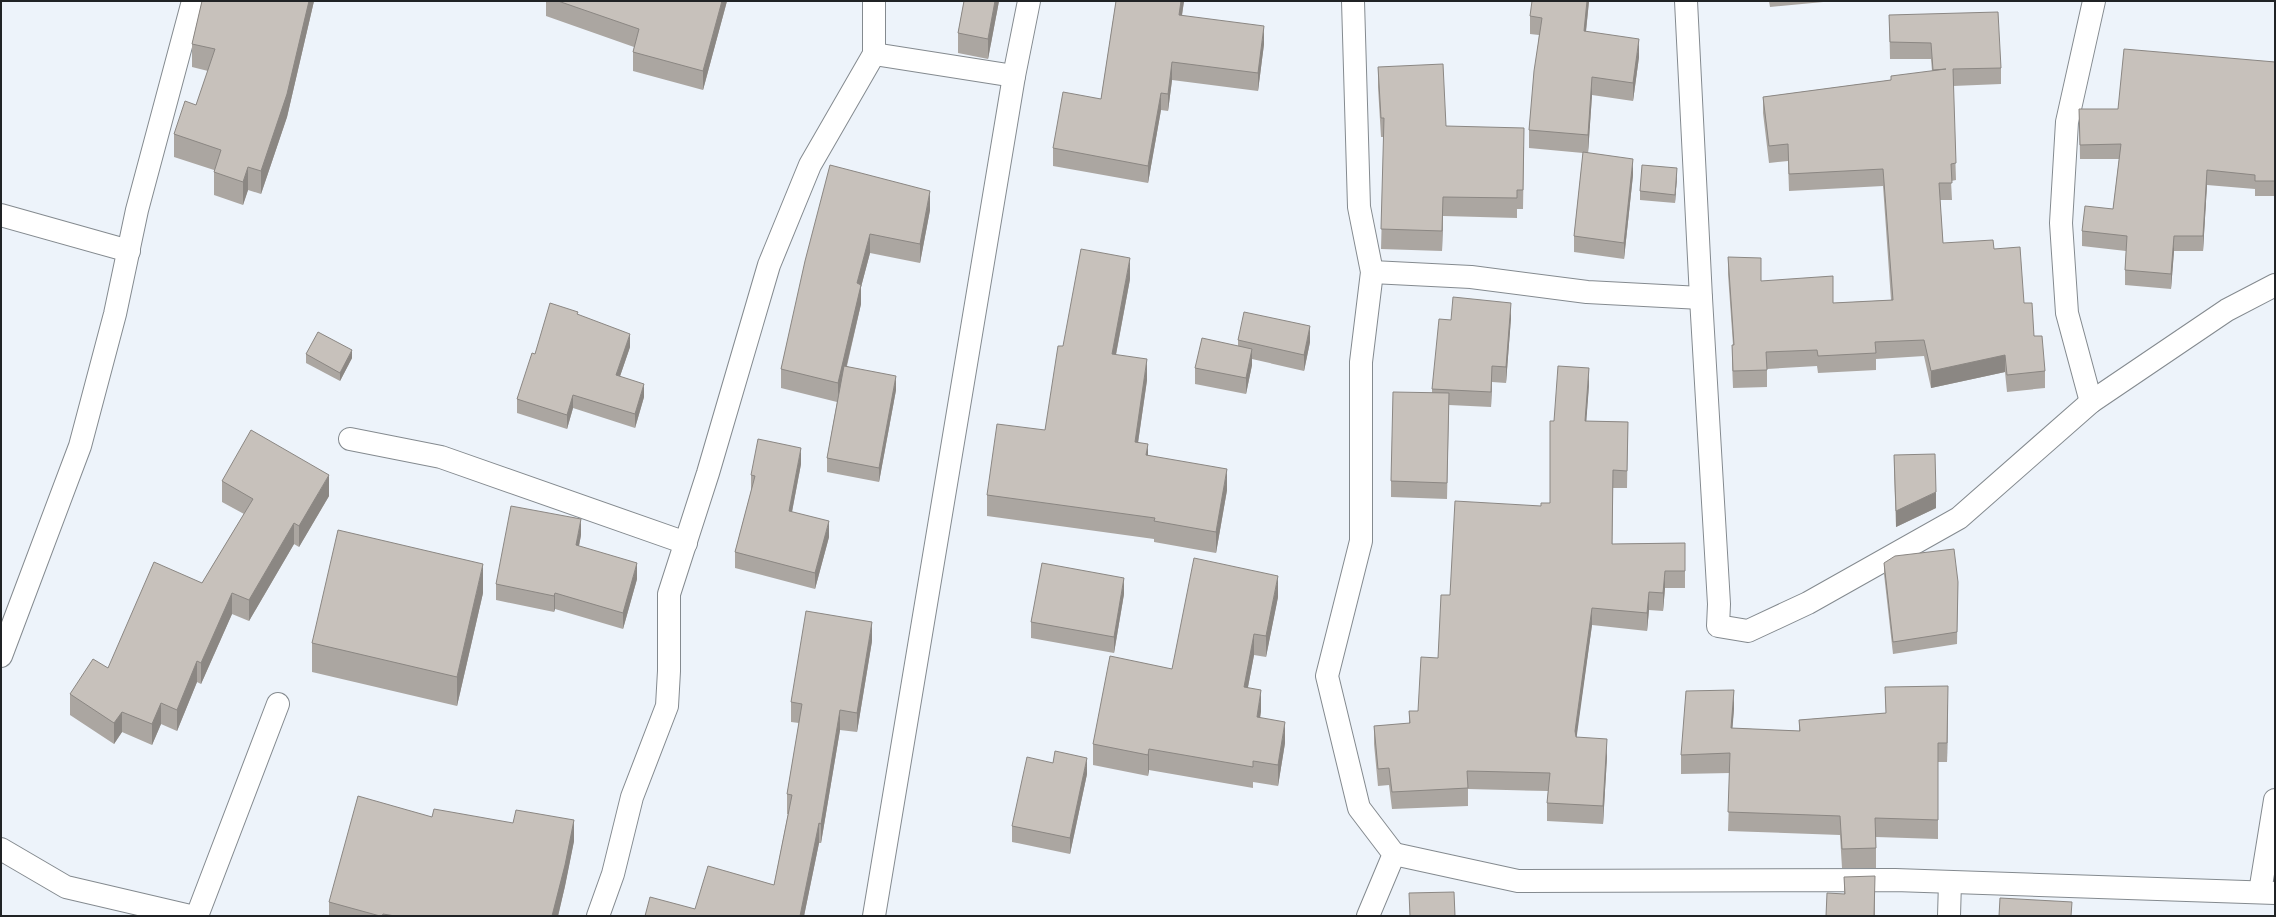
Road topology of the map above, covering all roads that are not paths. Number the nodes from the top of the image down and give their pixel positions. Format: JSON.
{"nodes":[{"id":1,"x":193,"y":1,"type":"edge"},
{"id":2,"x":874,"y":1,"type":"edge"},
{"id":3,"x":1029,"y":1,"type":"edge"},
{"id":4,"x":1353,"y":1,"type":"edge"},
{"id":5,"x":1686,"y":1,"type":"edge"},
{"id":6,"x":2094,"y":1,"type":"edge"},
{"id":7,"x":874,"y":54,"type":"junction"},
{"id":8,"x":1014,"y":76,"type":"junction"},
{"id":9,"x":1,"y":215,"type":"edge"},
{"id":10,"x":129,"y":251,"type":"junction"},
{"id":11,"x":1372,"y":272,"type":"junction"},
{"id":12,"x":2275,"y":285,"type":"edge"},
{"id":13,"x":1701,"y":298,"type":"junction"},
{"id":14,"x":2091,"y":402,"type":"junction"},
{"id":15,"x":350,"y":439,"type":"dead end"},
{"id":16,"x":686,"y":543,"type":"junction"},
{"id":17,"x":1,"y":656,"type":"edge"},
{"id":18,"x":278,"y":704,"type":"dead end"},
{"id":19,"x":2275,"y":800,"type":"edge"},
{"id":20,"x":1,"y":849,"type":"edge"},
{"id":21,"x":1394,"y":854,"type":"junction"},
{"id":22,"x":1950,"y":882,"type":"junction"},
{"id":23,"x":2268,"y":892,"type":"edge"},
{"id":24,"x":190,"y":916,"type":"edge"},
{"id":25,"x":197,"y":916,"type":"edge"},
{"id":26,"x":598,"y":916,"type":"edge"},
{"id":27,"x":874,"y":916,"type":"edge"},
{"id":28,"x":1368,"y":916,"type":"edge"},
{"id":29,"x":1949,"y":916,"type":"edge"}],
"edges":[{"from":1,"to":10,"type":"street"},
{"from":2,"to":7,"type":"street"},
{"from":3,"to":8,"type":"street"},
{"from":4,"to":11,"type":"street"},
{"from":5,"to":13,"type":"street"},
{"from":6,"to":14,"type":"street"},
{"from":7,"to":8,"type":"street"},
{"from":7,"to":16,"type":"street"},
{"from":8,"to":27,"type":"street"},
{"from":9,"to":10,"type":"street"},
{"from":10,"to":17,"type":"street"},
{"from":11,"to":13,"type":"street"},
{"from":11,"to":21,"type":"street"},
{"from":12,"to":14,"type":"street"},
{"from":13,"to":14,"type":"street"},
{"from":15,"to":16,"type":"street"},
{"from":16,"to":26,"type":"street"},
{"from":18,"to":25,"type":"street"},
{"from":19,"to":23,"type":"street"},
{"from":20,"to":24,"type":"street"},
{"from":21,"to":22,"type":"street"},
{"from":21,"to":28,"type":"street"},
{"from":22,"to":23,"type":"street"},
{"from":22,"to":29,"type":"street"}]}
